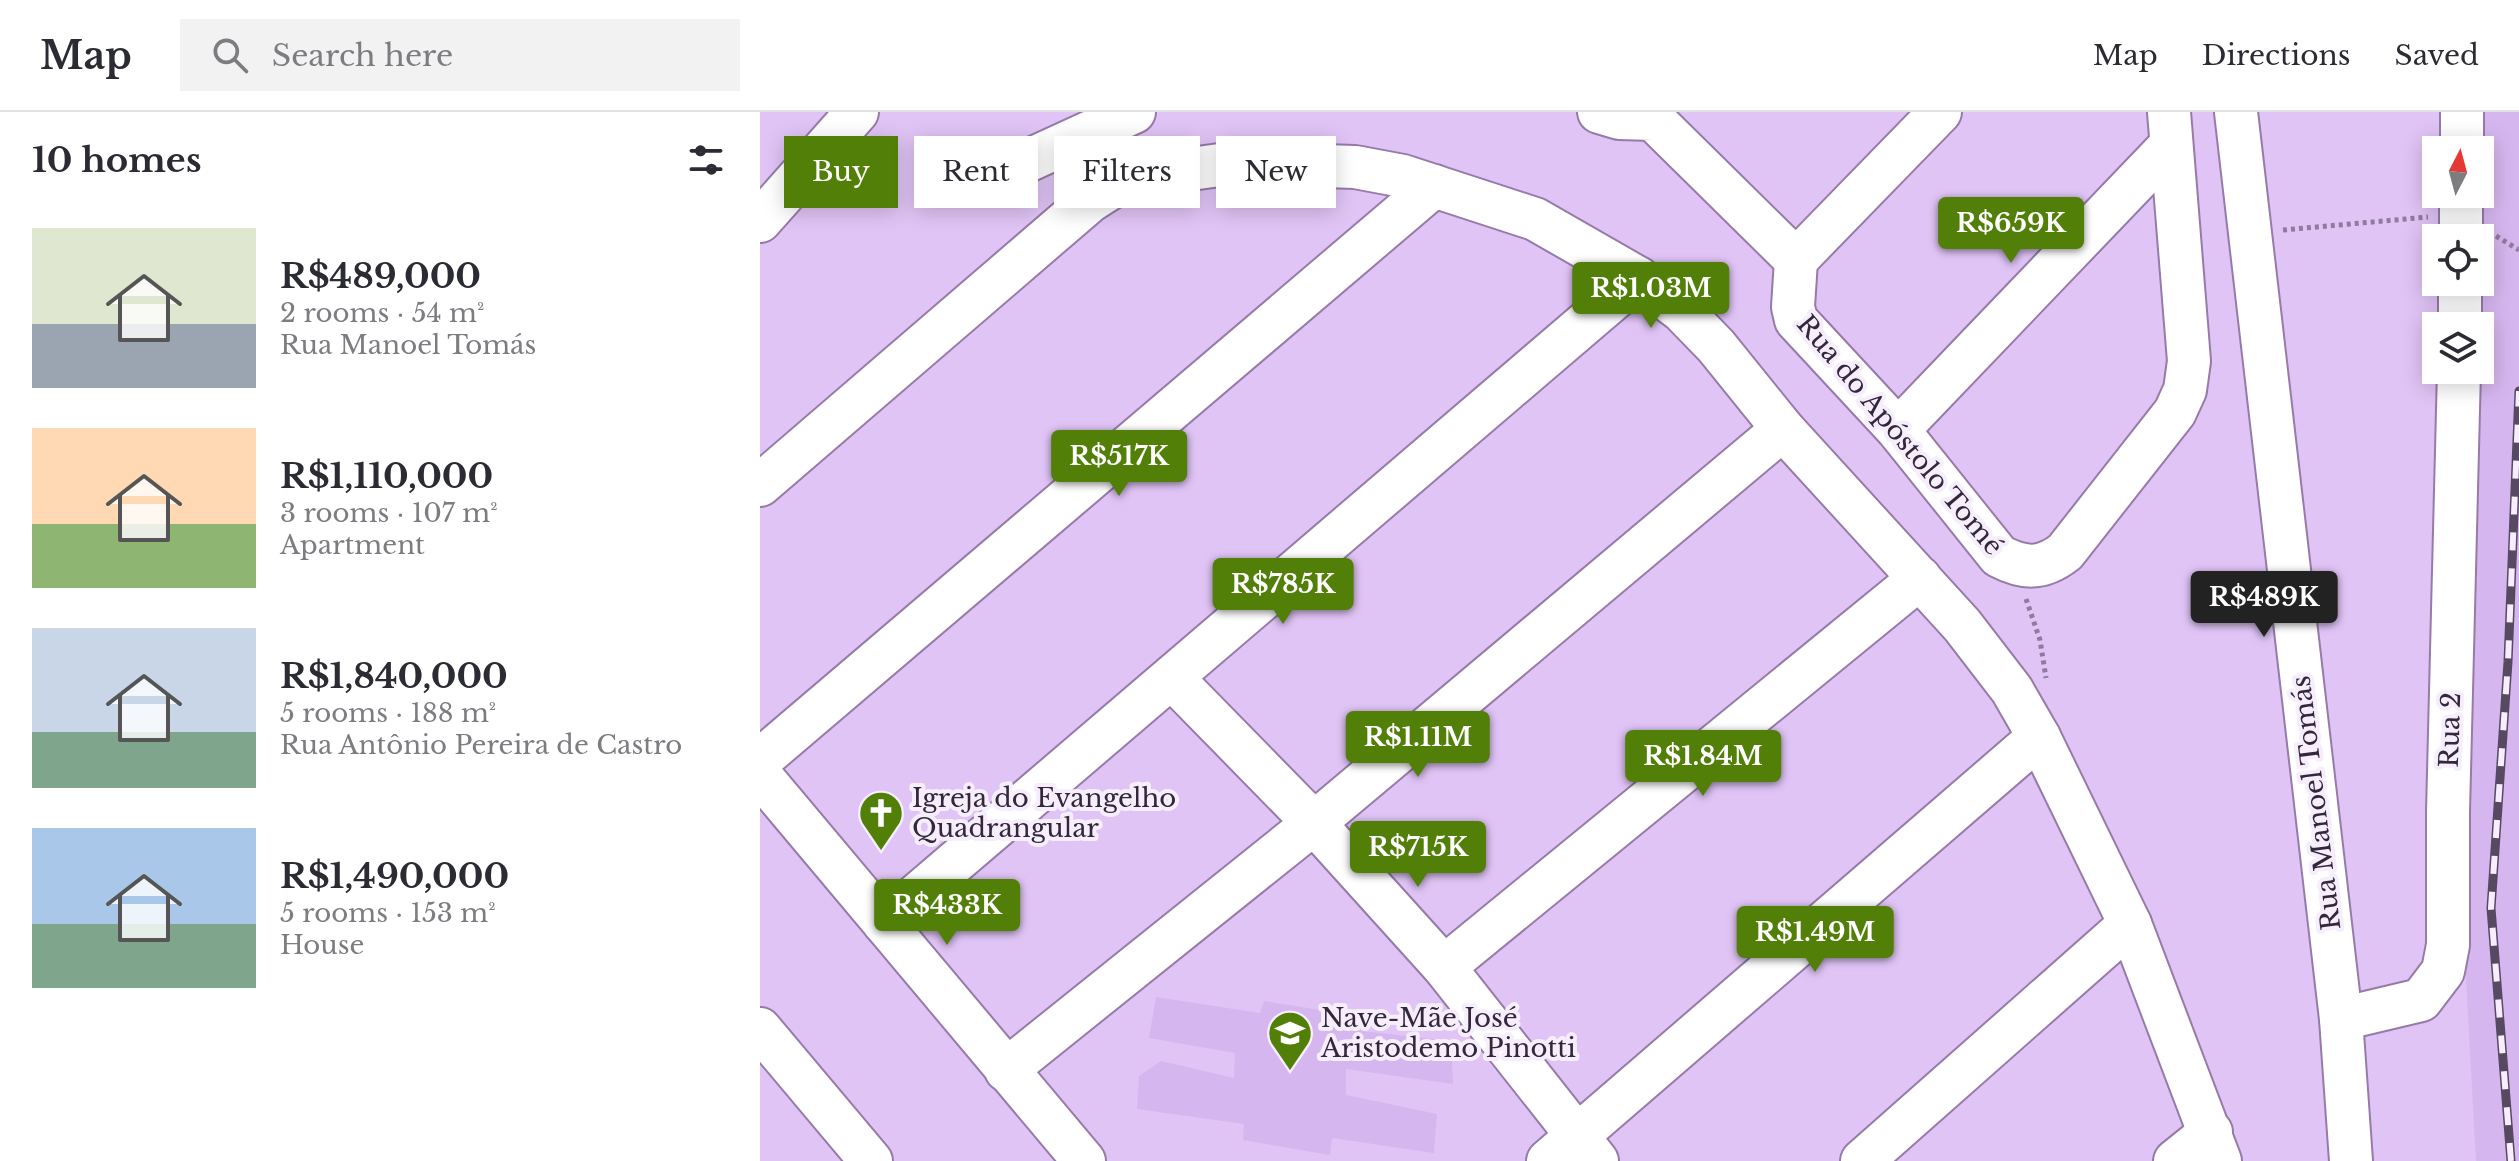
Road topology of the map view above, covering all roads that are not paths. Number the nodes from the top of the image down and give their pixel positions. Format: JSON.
{"nodes":[{"id":1,"x":857,"y":112,"type":"edge"},
{"id":2,"x":1134,"y":112,"type":"edge"},
{"id":3,"x":1599,"y":112,"type":"edge"},
{"id":4,"x":1940,"y":112,"type":"edge"},
{"id":5,"x":2236,"y":112,"type":"edge"},
{"id":6,"x":2462,"y":112,"type":"edge"},
{"id":7,"x":1656,"y":116,"type":"edge"},
{"id":8,"x":2170,"y":128,"type":"edge"},
{"id":9,"x":2462,"y":136,"type":"edge"},
{"id":10,"x":1038,"y":156,"type":"edge"},
{"id":11,"x":1434,"y":186,"type":"junction"},
{"id":12,"x":760,"y":221,"type":"edge"},
{"id":13,"x":1796,"y":260,"type":"junction"},
{"id":14,"x":1638,"y":278,"type":"junction"},
{"id":15,"x":2459,"y":384,"type":"edge"},
{"id":16,"x":1783,"y":429,"type":"junction"},
{"id":17,"x":1898,"y":430,"type":"junction"},
{"id":18,"x":760,"y":485,"type":"edge"},
{"id":19,"x":1920,"y":578,"type":"junction"},
{"id":20,"x":1172,"y":678,"type":"junction"},
{"id":21,"x":2039,"y":737,"type":"junction"},
{"id":22,"x":760,"y":760,"type":"edge"},
{"id":23,"x":760,"y":775,"type":"edge"},
{"id":24,"x":1314,"y":823,"type":"junction"},
{"id":25,"x":884,"y":923,"type":"junction"},
{"id":26,"x":2130,"y":924,"type":"junction"},
{"id":27,"x":1444,"y":967,"type":"junction"},
{"id":28,"x":2341,"y":1019,"type":"junction"},
{"id":29,"x":760,"y":1029,"type":"edge"},
{"id":30,"x":1006,"y":1070,"type":"junction"},
{"id":31,"x":2215,"y":1146,"type":"edge"},
{"id":32,"x":1574,"y":1153,"type":"edge"},
{"id":33,"x":862,"y":1158,"type":"edge"},
{"id":34,"x":1084,"y":1161,"type":"edge"},
{"id":35,"x":1862,"y":1161,"type":"edge"},
{"id":36,"x":2175,"y":1161,"type":"edge"},
{"id":37,"x":2351,"y":1161,"type":"edge"}],
"edges":[{"from":1,"to":12,"type":"street"},
{"from":2,"to":10,"type":"street"},
{"from":3,"to":7,"type":"street"},
{"from":4,"to":13,"type":"street"},
{"from":5,"to":28,"type":"street","name":"Rua Manoel Tomás"},
{"from":6,"to":9,"type":"street"},
{"from":7,"to":13,"type":"street"},
{"from":8,"to":17,"type":"street"},
{"from":8,"to":17,"type":"street","name":"Rua do Apóstolo Tomé"},
{"from":11,"to":14,"type":"street"},
{"from":11,"to":18,"type":"street"},
{"from":11,"to":22,"type":"street"},
{"from":13,"to":17,"type":"street","name":"Rua do Apóstolo Tomé"},
{"from":14,"to":16,"type":"street"},
{"from":14,"to":20,"type":"street"},
{"from":15,"to":28,"type":"street","name":"Rua 2"},
{"from":16,"to":19,"type":"street"},
{"from":16,"to":24,"type":"street"},
{"from":19,"to":21,"type":"street"},
{"from":19,"to":27,"type":"street"},
{"from":20,"to":24,"type":"street"},
{"from":20,"to":25,"type":"street"},
{"from":21,"to":26,"type":"street"},
{"from":21,"to":32,"type":"street"},
{"from":23,"to":25,"type":"street"},
{"from":24,"to":27,"type":"street"},
{"from":24,"to":30,"type":"street"},
{"from":25,"to":30,"type":"street"},
{"from":26,"to":31,"type":"street"},
{"from":26,"to":35,"type":"street"},
{"from":27,"to":32,"type":"street"},
{"from":28,"to":37,"type":"street","name":"Rua Manoel Tomás"},
{"from":29,"to":33,"type":"street"},
{"from":30,"to":34,"type":"street"},
{"from":31,"to":36,"type":"street"}]}
